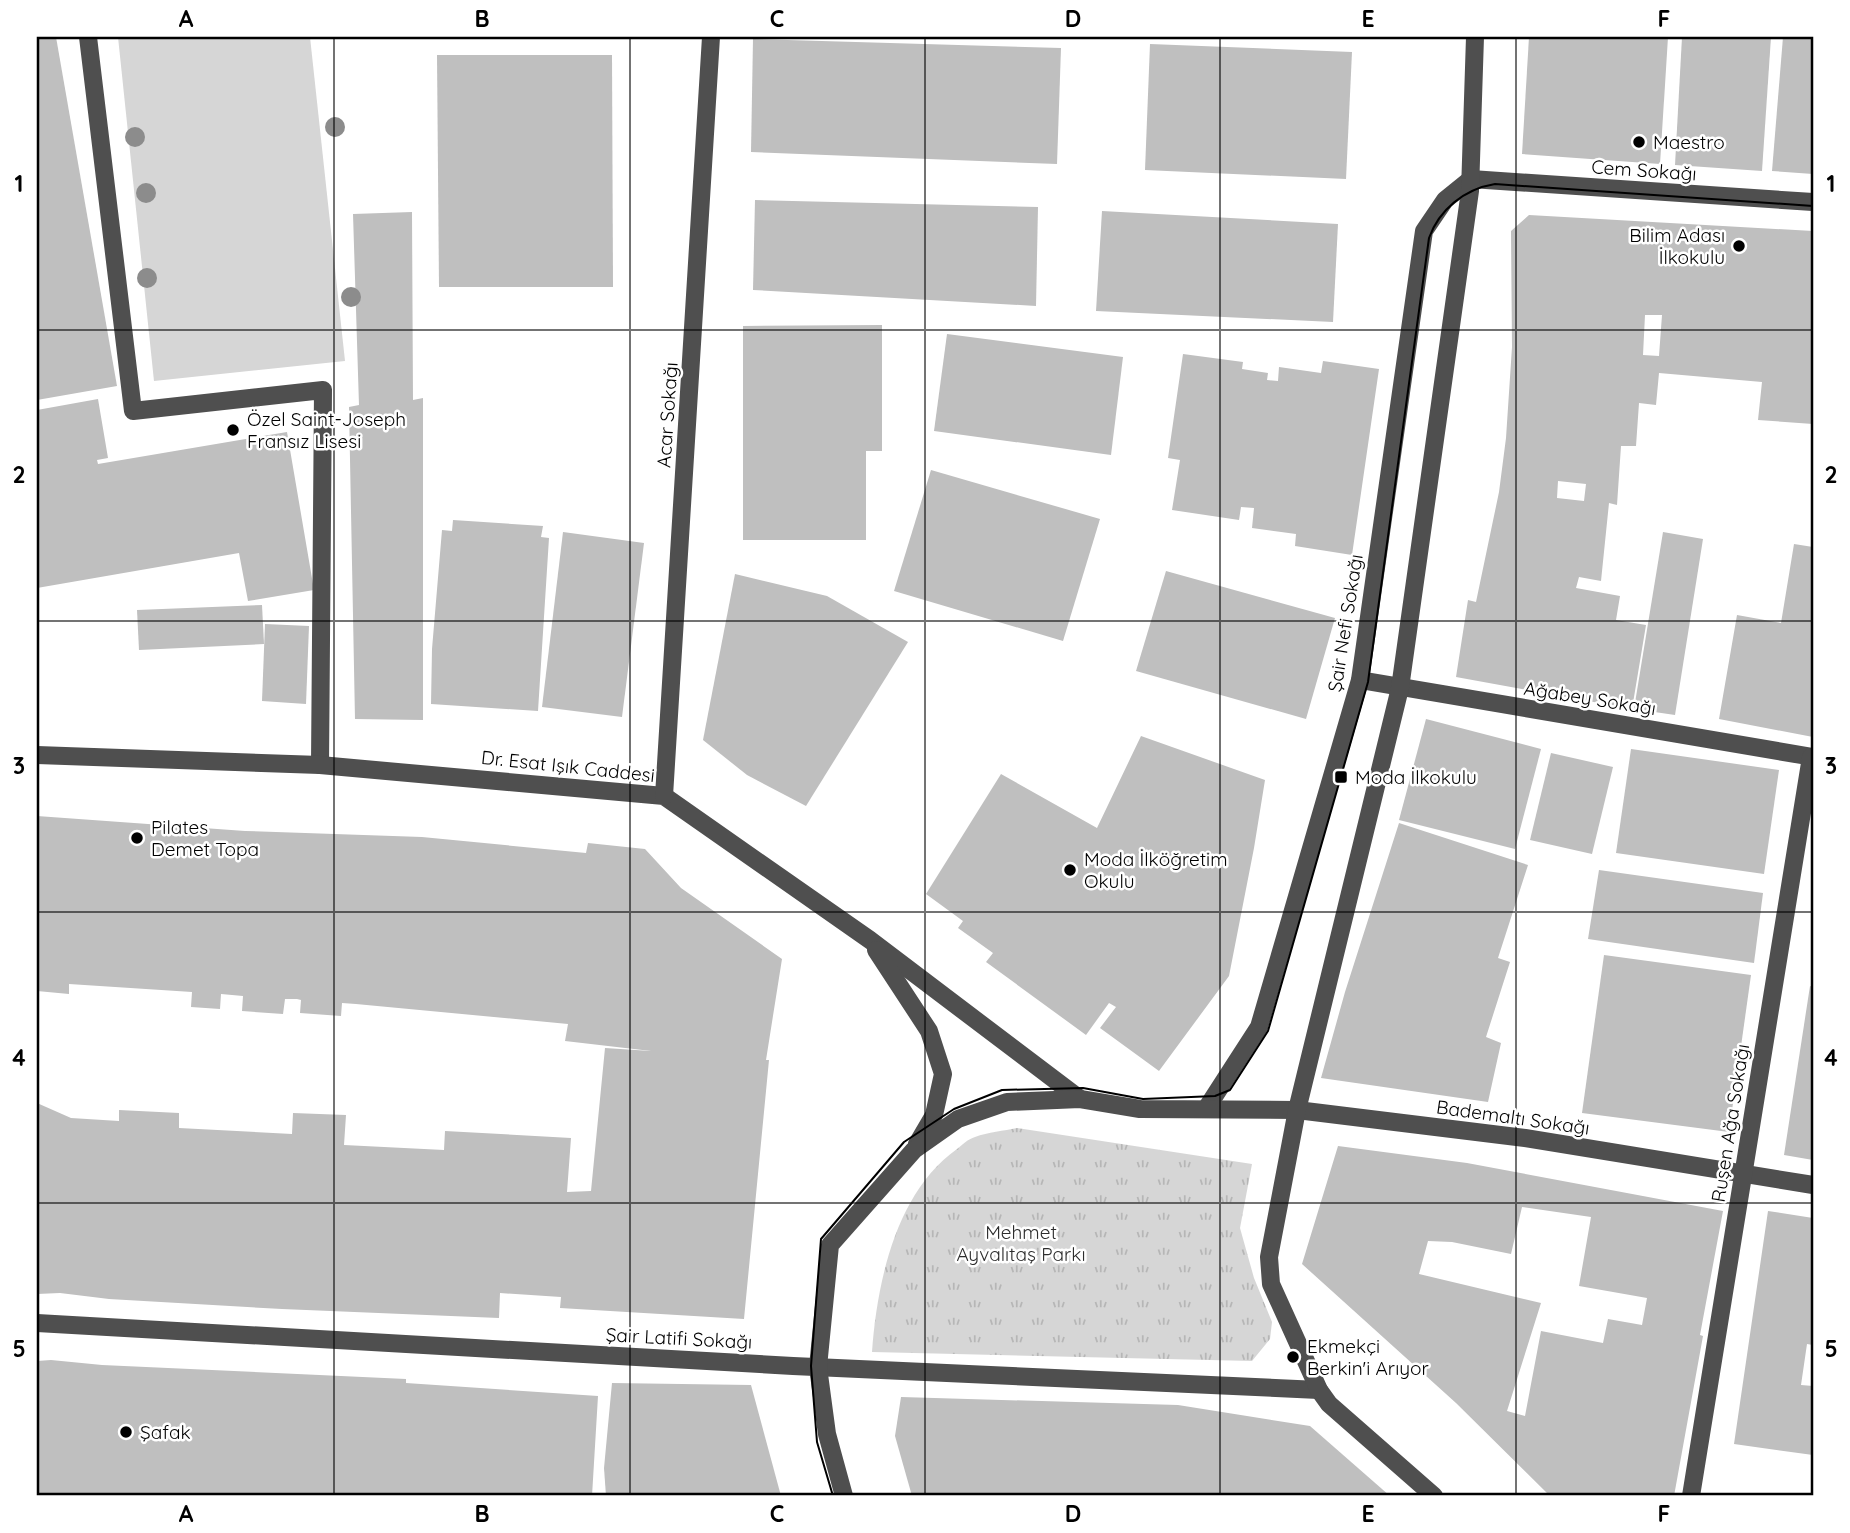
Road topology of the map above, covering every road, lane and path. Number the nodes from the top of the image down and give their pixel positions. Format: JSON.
{"nodes":[{"id":1,"x":88,"y":37,"type":"edge"},
{"id":2,"x":711,"y":37,"type":"edge"},
{"id":3,"x":1475,"y":37,"type":"edge"},
{"id":4,"x":1471,"y":180,"type":"junction"},
{"id":5,"x":1813,"y":202,"type":"edge"},
{"id":6,"x":1360,"y":680,"type":"junction"},
{"id":7,"x":1401,"y":688,"type":"junction"},
{"id":8,"x":37,"y":755,"type":"edge"},
{"id":9,"x":1812,"y":757,"type":"edge"},
{"id":10,"x":320,"y":765,"type":"junction"},
{"id":11,"x":664,"y":796,"type":"junction"},
{"id":12,"x":870,"y":940,"type":"junction"},
{"id":13,"x":1080,"y":1099,"type":"junction"},
{"id":14,"x":1206,"y":1109,"type":"junction"},
{"id":15,"x":1297,"y":1110,"type":"junction"},
{"id":16,"x":914,"y":1150,"type":"junction"},
{"id":17,"x":1743,"y":1175,"type":"junction"},
{"id":18,"x":1813,"y":1185,"type":"edge"},
{"id":19,"x":37,"y":1323,"type":"edge"},
{"id":20,"x":818,"y":1367,"type":"junction"},
{"id":21,"x":1319,"y":1390,"type":"junction"},
{"id":22,"x":844,"y":1496,"type":"edge"},
{"id":23,"x":1434,"y":1496,"type":"edge"},
{"id":24,"x":1691,"y":1496,"type":"edge"}],
"edges":[{"from":1,"to":10,"type":"street"},
{"from":2,"to":11,"type":"street","name":"Acar Sokağı"},
{"from":3,"to":4,"type":"street"},
{"from":4,"to":5,"type":"street","name":"Cem Sokağı"},
{"from":4,"to":6,"type":"street","name":"Şair Nefi Sokağı"},
{"from":4,"to":7,"type":"street"},
{"from":6,"to":7,"type":"street","name":"Ağabey Sokağı"},
{"from":6,"to":14,"type":"street","name":"Şair Nefi Sokağı"},
{"from":7,"to":9,"type":"street","name":"Ağabey Sokağı"},
{"from":7,"to":15,"type":"street"},
{"from":8,"to":10,"type":"street","name":"Dr. Esat Işık Caddesi"},
{"from":9,"to":17,"type":"street","name":"Ruşen Ağa Sokağı"},
{"from":10,"to":11,"type":"street","name":"Dr. Esat Işık Caddesi"},
{"from":11,"to":12,"type":"street","name":"Dr. Esat Işık Caddesi"},
{"from":12,"to":13,"type":"street","name":"Dr. Esat Işık Caddesi"},
{"from":12,"to":16,"type":"street"},
{"from":13,"to":14,"type":"street","name":"Bademaltı Sokağı"},
{"from":13,"to":16,"type":"street","name":"Bademaltı Sokağı"},
{"from":14,"to":15,"type":"street","name":"Bademaltı Sokağı"},
{"from":15,"to":17,"type":"street","name":"Bademaltı Sokağı"},
{"from":15,"to":21,"type":"street"},
{"from":16,"to":20,"type":"street"},
{"from":17,"to":18,"type":"street","name":"Bademaltı Sokağı"},
{"from":17,"to":24,"type":"street","name":"Ruşen Ağa Sokağı"},
{"from":19,"to":20,"type":"street","name":"Şair Latifi Sokağı"},
{"from":20,"to":21,"type":"street","name":"Şair Latifi Sokağı"},
{"from":20,"to":22,"type":"street"},
{"from":21,"to":23,"type":"street"}]}
